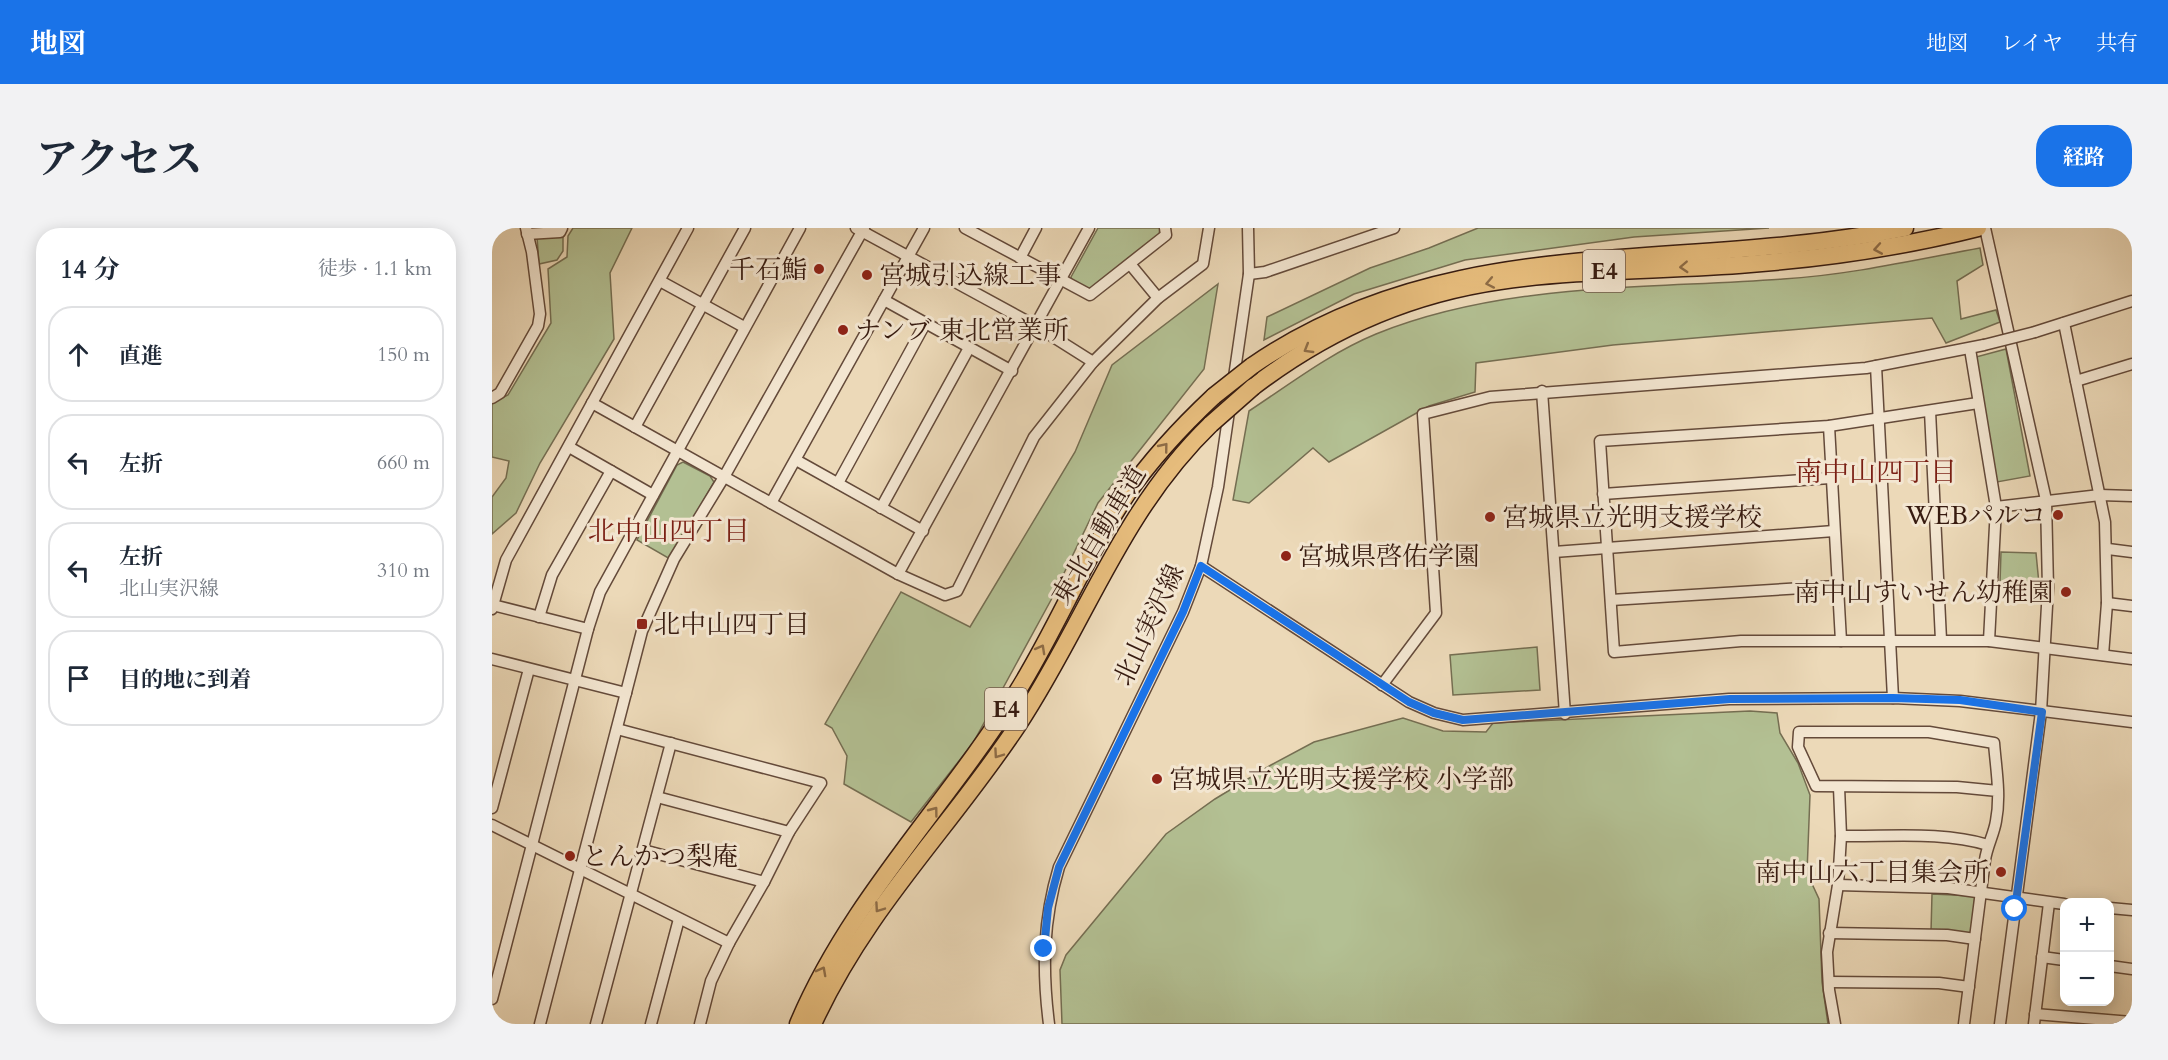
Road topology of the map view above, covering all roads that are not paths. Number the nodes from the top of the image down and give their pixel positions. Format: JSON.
{"nodes":[{"id":1,"x":562,"y":228,"type":"edge"},
{"id":2,"x":688,"y":228,"type":"edge"},
{"id":3,"x":745,"y":228,"type":"edge"},
{"id":4,"x":800,"y":228,"type":"edge"},
{"id":5,"x":924,"y":228,"type":"edge"},
{"id":6,"x":965,"y":228,"type":"edge"},
{"id":7,"x":1036,"y":228,"type":"edge"},
{"id":8,"x":1089,"y":228,"type":"edge"},
{"id":9,"x":1166,"y":228,"type":"edge"},
{"id":10,"x":1209,"y":228,"type":"edge"},
{"id":11,"x":1248,"y":228,"type":"edge"},
{"id":12,"x":1394,"y":228,"type":"edge"},
{"id":13,"x":1905,"y":228,"type":"edge"},
{"id":14,"x":1977,"y":228,"type":"edge"},
{"id":15,"x":1985,"y":228,"type":"edge"},
{"id":16,"x":860,"y":229,"type":"edge"},
{"id":17,"x":526,"y":231,"type":"edge"},
{"id":18,"x":979,"y":231,"type":"edge"},
{"id":19,"x":907,"y":258,"type":"junction"},
{"id":20,"x":1020,"y":258,"type":"junction"},
{"id":21,"x":1130,"y":264,"type":"junction"},
{"id":22,"x":1249,"y":274,"type":"junction"},
{"id":23,"x":1063,"y":279,"type":"junction"},
{"id":24,"x":660,"y":280,"type":"junction"},
{"id":25,"x":1158,"y":298,"type":"junction"},
{"id":26,"x":884,"y":300,"type":"junction"},
{"id":27,"x":2132,"y":301,"type":"edge"},
{"id":28,"x":702,"y":304,"type":"junction"},
{"id":29,"x":2064,"y":323,"type":"junction"},
{"id":30,"x":925,"y":324,"type":"junction"},
{"id":31,"x":1036,"y":326,"type":"junction"},
{"id":32,"x":744,"y":327,"type":"junction"},
{"id":33,"x":969,"y":348,"type":"junction"},
{"id":34,"x":1970,"y":349,"type":"junction"},
{"id":35,"x":1093,"y":362,"type":"junction"},
{"id":36,"x":1876,"y":366,"type":"junction"},
{"id":37,"x":2131,"y":367,"type":"edge"},
{"id":38,"x":1012,"y":371,"type":"junction"},
{"id":39,"x":2076,"y":381,"type":"junction"},
{"id":40,"x":1542,"y":391,"type":"junction"},
{"id":41,"x":492,"y":398,"type":"edge"},
{"id":42,"x":1978,"y":403,"type":"junction"},
{"id":43,"x":592,"y":404,"type":"junction"},
{"id":44,"x":1930,"y":411,"type":"junction"},
{"id":45,"x":1879,"y":418,"type":"junction"},
{"id":46,"x":1828,"y":426,"type":"junction"},
{"id":47,"x":635,"y":427,"type":"junction"},
{"id":48,"x":569,"y":447,"type":"junction"},
{"id":49,"x":678,"y":451,"type":"junction"},
{"id":50,"x":796,"y":460,"type":"junction"},
{"id":51,"x":611,"y":471,"type":"junction"},
{"id":52,"x":724,"y":477,"type":"junction"},
{"id":53,"x":1830,"y":478,"type":"junction"},
{"id":54,"x":838,"y":483,"type":"junction"},
{"id":55,"x":1603,"y":494,"type":"junction"},
{"id":56,"x":653,"y":495,"type":"junction"},
{"id":57,"x":2100,"y":495,"type":"junction"},
{"id":58,"x":2132,"y":496,"type":"edge"},
{"id":59,"x":2046,"y":500,"type":"junction"},
{"id":60,"x":771,"y":503,"type":"junction"},
{"id":61,"x":1995,"y":507,"type":"junction"},
{"id":62,"x":881,"y":508,"type":"junction"},
{"id":63,"x":923,"y":531,"type":"junction"},
{"id":64,"x":1834,"y":531,"type":"junction"},
{"id":65,"x":1606,"y":547,"type":"junction"},
{"id":66,"x":2108,"y":549,"type":"junction"},
{"id":67,"x":1554,"y":552,"type":"junction"},
{"id":68,"x":2132,"y":552,"type":"edge"},
{"id":69,"x":1201,"y":566,"type":"junction"},
{"id":70,"x":898,"y":574,"type":"junction"},
{"id":71,"x":1836,"y":586,"type":"junction"},
{"id":72,"x":1611,"y":600,"type":"junction"},
{"id":73,"x":2107,"y":603,"type":"junction"},
{"id":74,"x":2132,"y":606,"type":"edge"},
{"id":75,"x":493,"y":607,"type":"edge"},
{"id":76,"x":539,"y":616,"type":"junction"},
{"id":77,"x":588,"y":629,"type":"junction"},
{"id":78,"x":1941,"y":640,"type":"junction"},
{"id":79,"x":1841,"y":641,"type":"junction"},
{"id":80,"x":1891,"y":641,"type":"junction"},
{"id":81,"x":1989,"y":641,"type":"junction"},
{"id":82,"x":2044,"y":647,"type":"junction"},
{"id":83,"x":2103,"y":655,"type":"junction"},
{"id":84,"x":492,"y":659,"type":"edge"},
{"id":85,"x":2132,"y":659,"type":"edge"},
{"id":86,"x":529,"y":669,"type":"junction"},
{"id":87,"x":575,"y":680,"type":"junction"},
{"id":88,"x":1382,"y":685,"type":"junction"},
{"id":89,"x":626,"y":693,"type":"junction"},
{"id":90,"x":1893,"y":698,"type":"junction"},
{"id":91,"x":2042,"y":712,"type":"junction"},
{"id":92,"x":1565,"y":714,"type":"junction"},
{"id":93,"x":2132,"y":722,"type":"edge"},
{"id":94,"x":617,"y":729,"type":"junction"},
{"id":95,"x":671,"y":743,"type":"junction"},
{"id":96,"x":1839,"y":787,"type":"junction"},
{"id":97,"x":1998,"y":791,"type":"junction"},
{"id":98,"x":657,"y":797,"type":"junction"},
{"id":99,"x":492,"y":808,"type":"edge"},
{"id":100,"x":492,"y":825,"type":"edge"},
{"id":101,"x":789,"y":832,"type":"junction"},
{"id":102,"x":1841,"y":836,"type":"junction"},
{"id":103,"x":1988,"y":845,"type":"junction"},
{"id":104,"x":533,"y":846,"type":"junction"},
{"id":105,"x":643,"y":850,"type":"junction"},
{"id":106,"x":580,"y":867,"type":"junction"},
{"id":107,"x":764,"y":882,"type":"junction"},
{"id":108,"x":1838,"y":885,"type":"junction"},
{"id":109,"x":1981,"y":892,"type":"junction"},
{"id":110,"x":631,"y":893,"type":"junction"},
{"id":111,"x":2017,"y":897,"type":"junction"},
{"id":112,"x":2049,"y":903,"type":"junction"},
{"id":113,"x":2060,"y":904,"type":"edge"},
{"id":114,"x":2114,"y":908,"type":"edge"},
{"id":115,"x":2132,"y":910,"type":"edge"},
{"id":116,"x":680,"y":919,"type":"junction"},
{"id":117,"x":1829,"y":933,"type":"junction"},
{"id":118,"x":1975,"y":939,"type":"junction"},
{"id":119,"x":729,"y":942,"type":"junction"},
{"id":120,"x":2042,"y":957,"type":"junction"},
{"id":121,"x":2060,"y":959,"type":"edge"},
{"id":122,"x":2114,"y":967,"type":"edge"},
{"id":123,"x":2132,"y":969,"type":"edge"},
{"id":124,"x":1829,"y":982,"type":"junction"},
{"id":125,"x":1969,"y":987,"type":"junction"},
{"id":126,"x":492,"y":999,"type":"edge"},
{"id":127,"x":2035,"y":1019,"type":"edge"},
{"id":128,"x":2132,"y":1022,"type":"edge"},
{"id":129,"x":540,"y":1024,"type":"edge"},
{"id":130,"x":596,"y":1024,"type":"edge"},
{"id":131,"x":651,"y":1024,"type":"edge"},
{"id":132,"x":700,"y":1024,"type":"edge"},
{"id":133,"x":798,"y":1024,"type":"edge"},
{"id":134,"x":813,"y":1024,"type":"edge"},
{"id":135,"x":1049,"y":1024,"type":"edge"},
{"id":136,"x":1835,"y":1024,"type":"edge"},
{"id":137,"x":1964,"y":1024,"type":"edge"},
{"id":138,"x":2000,"y":1024,"type":"edge"}],
"edges":[{"from":1,"to":17,"type":"street"},
{"from":2,"to":24,"type":"street"},
{"from":3,"to":28,"type":"street"},
{"from":4,"to":32,"type":"street"},
{"from":5,"to":19,"type":"street"},
{"from":6,"to":18,"type":"street"},
{"from":7,"to":20,"type":"street"},
{"from":8,"to":23,"type":"street"},
{"from":9,"to":21,"type":"street"},
{"from":10,"to":25,"type":"street"},
{"from":11,"to":22,"type":"street","name":"北山実沢線"},
{"from":12,"to":22,"type":"street"},
{"from":133,"to":13,"type":"highway","name":"東北自動車道","number":"E4","one_way":true,"bridge":true},
{"from":14,"to":134,"type":"highway","name":"東北自動車道","number":"E4","one_way":true,"bridge":true},
{"from":15,"to":59,"type":"street"},
{"from":16,"to":19,"type":"street"},
{"from":16,"to":52,"type":"street"},
{"from":17,"to":41,"type":"street"},
{"from":18,"to":20,"type":"street"},
{"from":19,"to":26,"type":"street"},
{"from":19,"to":31,"type":"street"},
{"from":20,"to":23,"type":"street"},
{"from":21,"to":23,"type":"street"},
{"from":21,"to":25,"type":"street"},
{"from":22,"to":69,"type":"street","name":"北山実沢線"},
{"from":23,"to":31,"type":"street"},
{"from":24,"to":28,"type":"street"},
{"from":24,"to":43,"type":"street"},
{"from":25,"to":35,"type":"street"},
{"from":26,"to":30,"type":"street"},
{"from":26,"to":50,"type":"street"},
{"from":27,"to":29,"type":"street"},
{"from":28,"to":32,"type":"street"},
{"from":28,"to":47,"type":"street"},
{"from":29,"to":34,"type":"street","bridge":true},
{"from":29,"to":39,"type":"street"},
{"from":30,"to":33,"type":"street"},
{"from":30,"to":54,"type":"street"},
{"from":31,"to":35,"type":"street"},
{"from":31,"to":38,"type":"street"},
{"from":32,"to":49,"type":"street"},
{"from":33,"to":38,"type":"street"},
{"from":33,"to":62,"type":"street"},
{"from":34,"to":36,"type":"street"},
{"from":34,"to":42,"type":"street"},
{"from":35,"to":70,"type":"street"},
{"from":36,"to":40,"type":"street"},
{"from":36,"to":45,"type":"street"},
{"from":37,"to":39,"type":"street"},
{"from":38,"to":63,"type":"street"},
{"from":39,"to":57,"type":"street"},
{"from":40,"to":67,"type":"street"},
{"from":40,"to":88,"type":"street"},
{"from":42,"to":44,"type":"street"},
{"from":42,"to":61,"type":"street"},
{"from":43,"to":47,"type":"street"},
{"from":43,"to":48,"type":"street"},
{"from":44,"to":45,"type":"street"},
{"from":44,"to":78,"type":"street"},
{"from":45,"to":46,"type":"street"},
{"from":45,"to":80,"type":"street"},
{"from":46,"to":53,"type":"street"},
{"from":46,"to":55,"type":"street"},
{"from":47,"to":49,"type":"street"},
{"from":48,"to":51,"type":"street"},
{"from":48,"to":75,"type":"street"},
{"from":49,"to":52,"type":"street"},
{"from":49,"to":56,"type":"street"},
{"from":50,"to":54,"type":"street"},
{"from":50,"to":60,"type":"street"},
{"from":51,"to":56,"type":"street"},
{"from":51,"to":76,"type":"street"},
{"from":52,"to":60,"type":"street"},
{"from":52,"to":89,"type":"street"},
{"from":53,"to":55,"type":"street"},
{"from":53,"to":64,"type":"street"},
{"from":54,"to":62,"type":"street"},
{"from":55,"to":65,"type":"street"},
{"from":56,"to":77,"type":"street"},
{"from":57,"to":58,"type":"street"},
{"from":57,"to":59,"type":"street"},
{"from":57,"to":66,"type":"street"},
{"from":59,"to":61,"type":"street"},
{"from":59,"to":82,"type":"street"},
{"from":60,"to":70,"type":"street"},
{"from":61,"to":81,"type":"street"},
{"from":62,"to":63,"type":"street"},
{"from":63,"to":70,"type":"street"},
{"from":64,"to":65,"type":"street"},
{"from":64,"to":71,"type":"street"},
{"from":65,"to":67,"type":"street"},
{"from":65,"to":72,"type":"street"},
{"from":66,"to":68,"type":"street"},
{"from":66,"to":73,"type":"street"},
{"from":67,"to":92,"type":"street"},
{"from":69,"to":88,"type":"street"},
{"from":69,"to":135,"type":"street","name":"北山実沢線"},
{"from":71,"to":72,"type":"street"},
{"from":71,"to":79,"type":"street"},
{"from":72,"to":79,"type":"street"},
{"from":73,"to":74,"type":"street"},
{"from":73,"to":83,"type":"street"},
{"from":75,"to":76,"type":"street"},
{"from":76,"to":77,"type":"street"},
{"from":77,"to":87,"type":"street"},
{"from":78,"to":80,"type":"street"},
{"from":78,"to":81,"type":"street"},
{"from":79,"to":80,"type":"street"},
{"from":80,"to":90,"type":"street"},
{"from":81,"to":82,"type":"street"},
{"from":82,"to":83,"type":"street"},
{"from":82,"to":91,"type":"street"},
{"from":83,"to":85,"type":"street"},
{"from":84,"to":86,"type":"street"},
{"from":86,"to":87,"type":"street"},
{"from":86,"to":99,"type":"street"},
{"from":87,"to":89,"type":"street"},
{"from":87,"to":104,"type":"street"},
{"from":88,"to":92,"type":"street"},
{"from":89,"to":94,"type":"street"},
{"from":90,"to":91,"type":"street"},
{"from":90,"to":92,"type":"street"},
{"from":91,"to":93,"type":"street"},
{"from":91,"to":111,"type":"street"},
{"from":94,"to":95,"type":"street"},
{"from":94,"to":106,"type":"street"},
{"from":95,"to":98,"type":"street"},
{"from":95,"to":101,"type":"street"},
{"from":96,"to":97,"type":"street"},
{"from":96,"to":97,"type":"street"},
{"from":96,"to":102,"type":"street"},
{"from":97,"to":103,"type":"street"},
{"from":98,"to":101,"type":"street"},
{"from":98,"to":105,"type":"street"},
{"from":100,"to":104,"type":"street"},
{"from":101,"to":107,"type":"street"},
{"from":102,"to":103,"type":"street"},
{"from":102,"to":108,"type":"street"},
{"from":103,"to":109,"type":"street"},
{"from":104,"to":106,"type":"street"},
{"from":104,"to":126,"type":"street"},
{"from":105,"to":107,"type":"street"},
{"from":105,"to":110,"type":"street"},
{"from":106,"to":110,"type":"street"},
{"from":106,"to":129,"type":"street"},
{"from":107,"to":119,"type":"street"},
{"from":108,"to":109,"type":"street"},
{"from":108,"to":117,"type":"street"},
{"from":109,"to":111,"type":"street"},
{"from":109,"to":118,"type":"street"},
{"from":110,"to":116,"type":"street"},
{"from":110,"to":130,"type":"street"},
{"from":111,"to":112,"type":"street"},
{"from":111,"to":138,"type":"street"},
{"from":112,"to":113,"type":"street"},
{"from":112,"to":120,"type":"street"},
{"from":114,"to":115,"type":"street"},
{"from":116,"to":119,"type":"street"},
{"from":116,"to":131,"type":"street"},
{"from":117,"to":118,"type":"street"},
{"from":117,"to":124,"type":"street"},
{"from":118,"to":125,"type":"street"},
{"from":119,"to":132,"type":"street"},
{"from":120,"to":121,"type":"street"},
{"from":120,"to":127,"type":"street"},
{"from":122,"to":123,"type":"street"},
{"from":124,"to":125,"type":"street"},
{"from":124,"to":136,"type":"street"},
{"from":125,"to":137,"type":"street"},
{"from":127,"to":128,"type":"street"}]}
